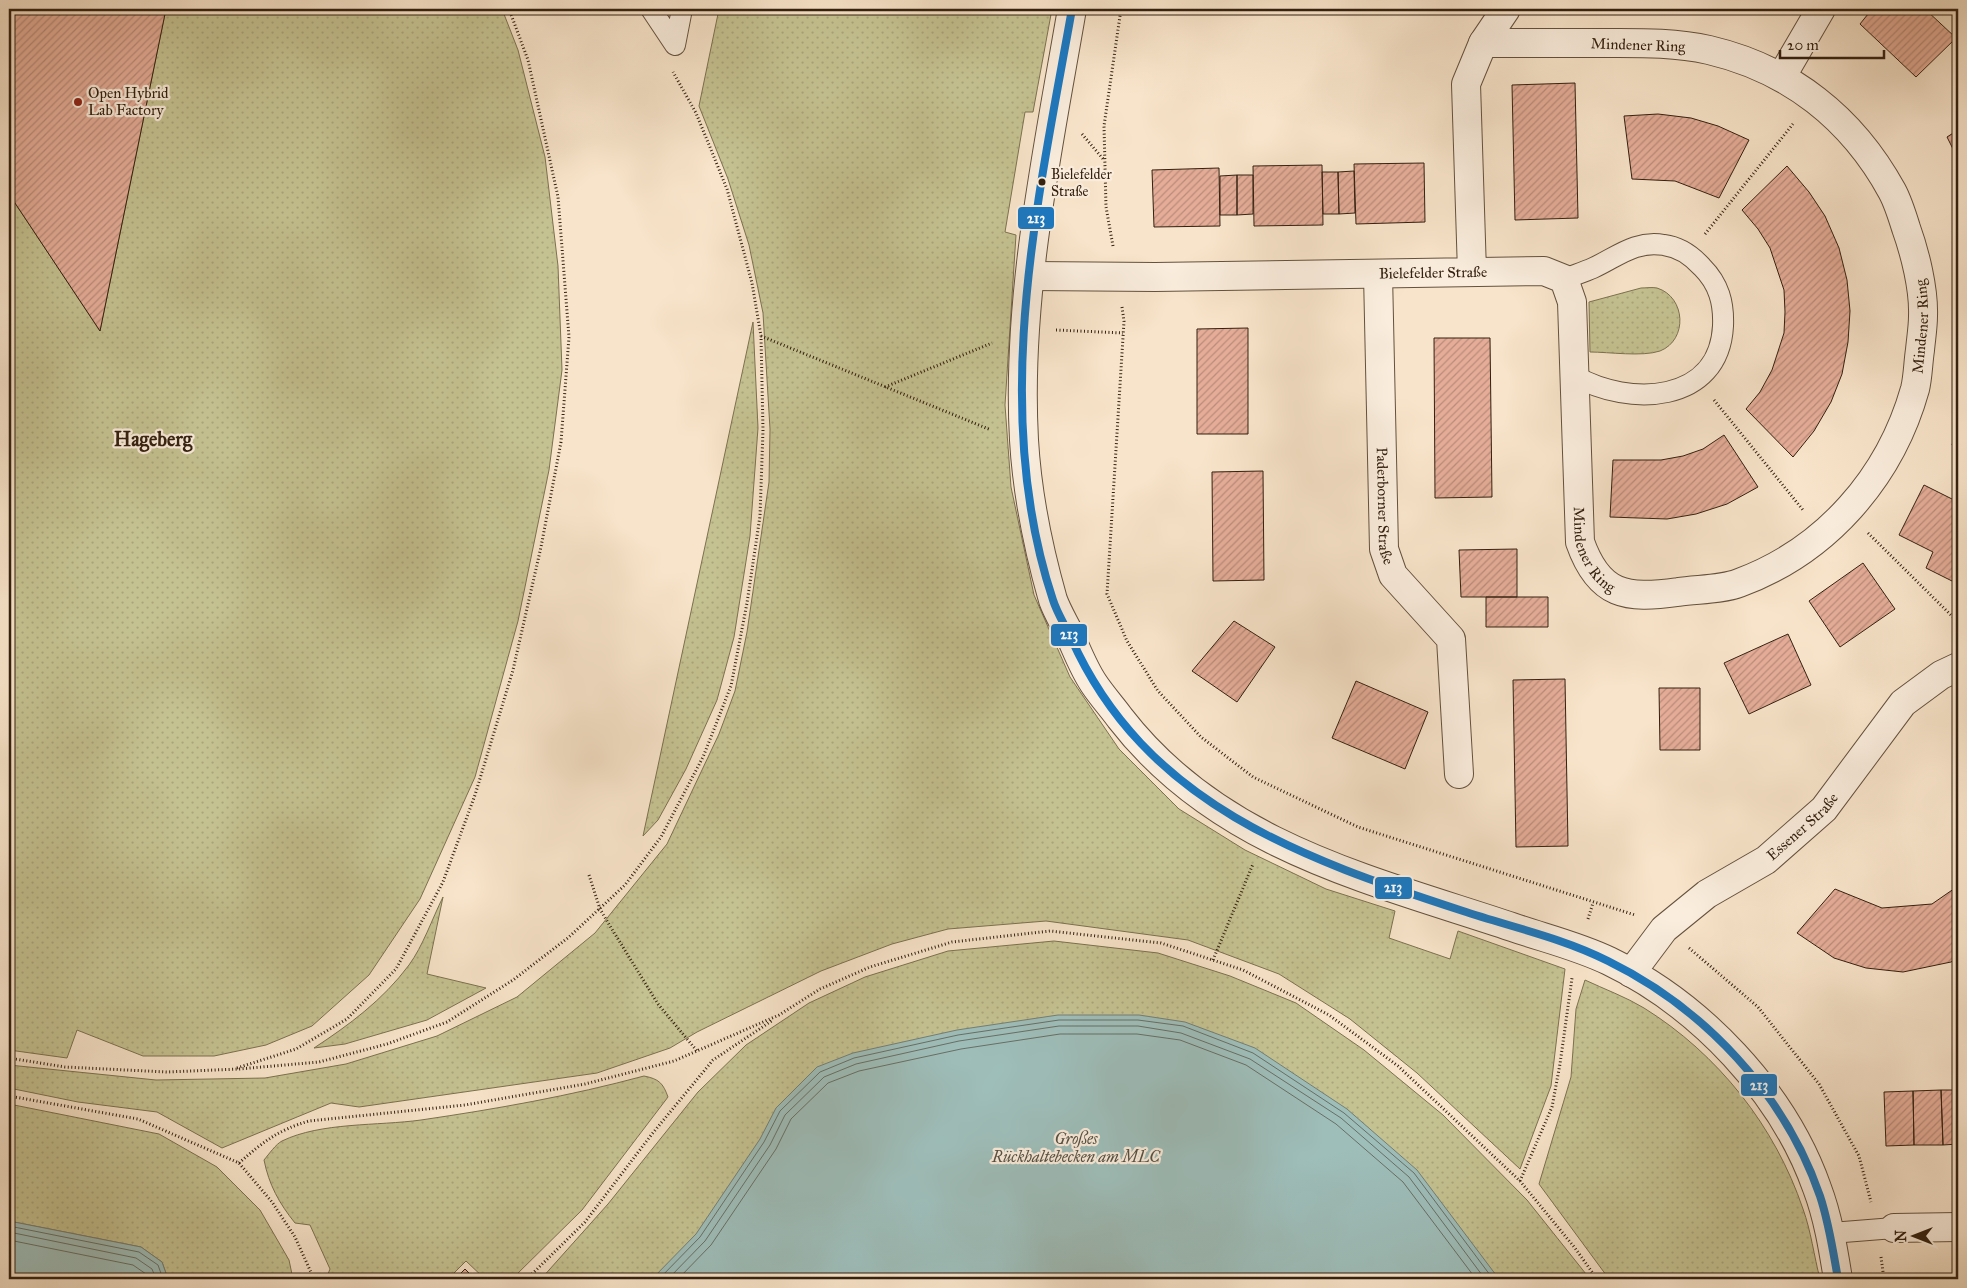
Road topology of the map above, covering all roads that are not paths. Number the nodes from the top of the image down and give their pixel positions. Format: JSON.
{"nodes":[{"id":1,"x":652,"y":9,"type":"edge"},
{"id":2,"x":682,"y":9,"type":"edge"},
{"id":3,"x":1072,"y":9,"type":"edge"},
{"id":4,"x":1506,"y":9,"type":"edge"},
{"id":5,"x":1821,"y":9,"type":"edge"},
{"id":6,"x":1483,"y":43,"type":"junction"},
{"id":7,"x":1782,"y":76,"type":"junction"},
{"id":8,"x":1472,"y":272,"type":"junction"},
{"id":9,"x":1378,"y":274,"type":"junction"},
{"id":10,"x":1031,"y":276,"type":"junction"},
{"id":11,"x":1564,"y":279,"type":"junction"},
{"id":12,"x":1575,"y":376,"type":"junction"},
{"id":13,"x":1958,"y":667,"type":"edge"},
{"id":14,"x":1459,"y":774,"type":"dead end"},
{"id":15,"x":1631,"y":972,"type":"junction"},
{"id":16,"x":1958,"y":1227,"type":"edge"},
{"id":17,"x":1894,"y":1228,"type":"joint"},
{"id":18,"x":1831,"y":1233,"type":"junction"},
{"id":19,"x":1838,"y":1279,"type":"edge"}],
"edges":[{"from":1,"to":2,"type":"lane"},
{"from":3,"to":10,"type":"street"},
{"from":4,"to":6,"type":"street"},
{"from":5,"to":7,"type":"street"},
{"from":6,"to":7,"type":"street","name":"Mindener Ring"},
{"from":6,"to":8,"type":"street"},
{"from":7,"to":12,"type":"street","name":"Mindener Ring"},
{"from":8,"to":9,"type":"street","name":"Bielefelder Straße"},
{"from":8,"to":11,"type":"street","name":"Bielefelder Straße"},
{"from":9,"to":10,"type":"street","name":"Bielefelder Straße"},
{"from":9,"to":14,"type":"street","name":"Paderborner Straße"},
{"from":10,"to":15,"type":"street"},
{"from":11,"to":12,"type":"street"},
{"from":11,"to":12,"type":"lane"},
{"from":13,"to":15,"type":"street","name":"Essener Straße"},
{"from":15,"to":18,"type":"street"},
{"from":16,"to":17,"type":"street"},
{"from":17,"to":18,"type":"lane"},
{"from":18,"to":19,"type":"street"}]}
